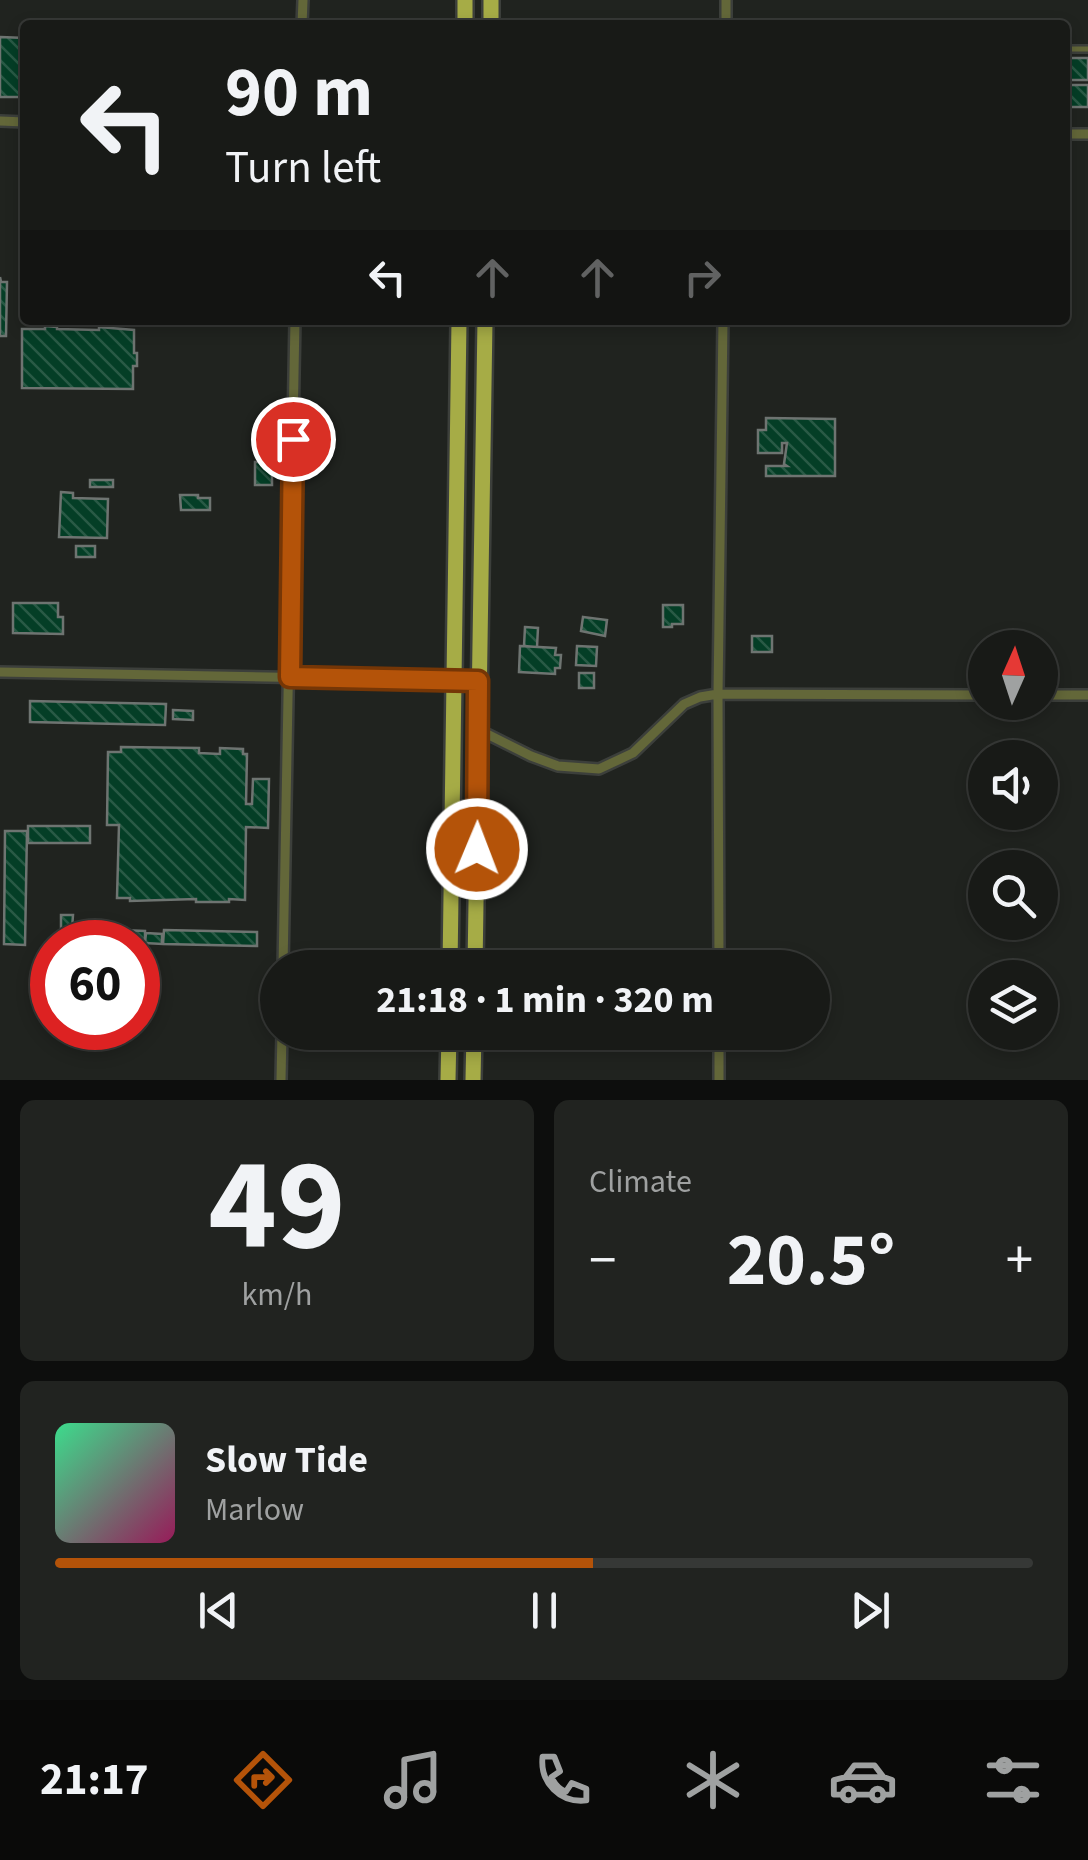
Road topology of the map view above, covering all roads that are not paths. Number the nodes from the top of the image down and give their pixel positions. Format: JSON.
{"nodes":[{"id":1,"x":295,"y":325,"type":"edge"},
{"id":2,"x":460,"y":325,"type":"edge"},
{"id":3,"x":485,"y":325,"type":"edge"},
{"id":4,"x":724,"y":325,"type":"edge"},
{"id":5,"x":0,"y":672,"type":"edge"},
{"id":6,"x":290,"y":677,"type":"junction"},
{"id":7,"x":452,"y":680,"type":"junction"},
{"id":8,"x":478,"y":681,"type":"junction"},
{"id":9,"x":718,"y":694,"type":"junction"},
{"id":10,"x":968,"y":695,"type":"edge"},
{"id":11,"x":1058,"y":695,"type":"edge"},
{"id":12,"x":1088,"y":695,"type":"edge"},
{"id":13,"x":479,"y":730,"type":"junction"},
{"id":14,"x":284,"y":950,"type":"edge"},
{"id":15,"x":450,"y":950,"type":"edge"},
{"id":16,"x":475,"y":950,"type":"edge"},
{"id":17,"x":719,"y":950,"type":"edge"},
{"id":18,"x":282,"y":1050,"type":"edge"},
{"id":19,"x":449,"y":1050,"type":"edge"},
{"id":20,"x":474,"y":1050,"type":"edge"},
{"id":21,"x":719,"y":1050,"type":"edge"},
{"id":22,"x":281,"y":1080,"type":"edge"},
{"id":23,"x":448,"y":1080,"type":"edge"},
{"id":24,"x":474,"y":1080,"type":"edge"},
{"id":25,"x":719,"y":1080,"type":"edge"}],
"edges":[{"from":1,"to":6,"type":"street"},
{"from":2,"to":7,"type":"main road"},
{"from":3,"to":8,"type":"main road"},
{"from":4,"to":9,"type":"street"},
{"from":5,"to":6,"type":"street"},
{"from":6,"to":7,"type":"street"},
{"from":6,"to":14,"type":"street"},
{"from":7,"to":8,"type":"street"},
{"from":7,"to":15,"type":"main road"},
{"from":8,"to":13,"type":"main road"},
{"from":9,"to":10,"type":"street"},
{"from":9,"to":13,"type":"street"},
{"from":9,"to":17,"type":"street"},
{"from":11,"to":12,"type":"street"},
{"from":13,"to":16,"type":"main road"},
{"from":18,"to":22,"type":"street"},
{"from":19,"to":23,"type":"main road"},
{"from":20,"to":24,"type":"main road"},
{"from":21,"to":25,"type":"street"}]}
